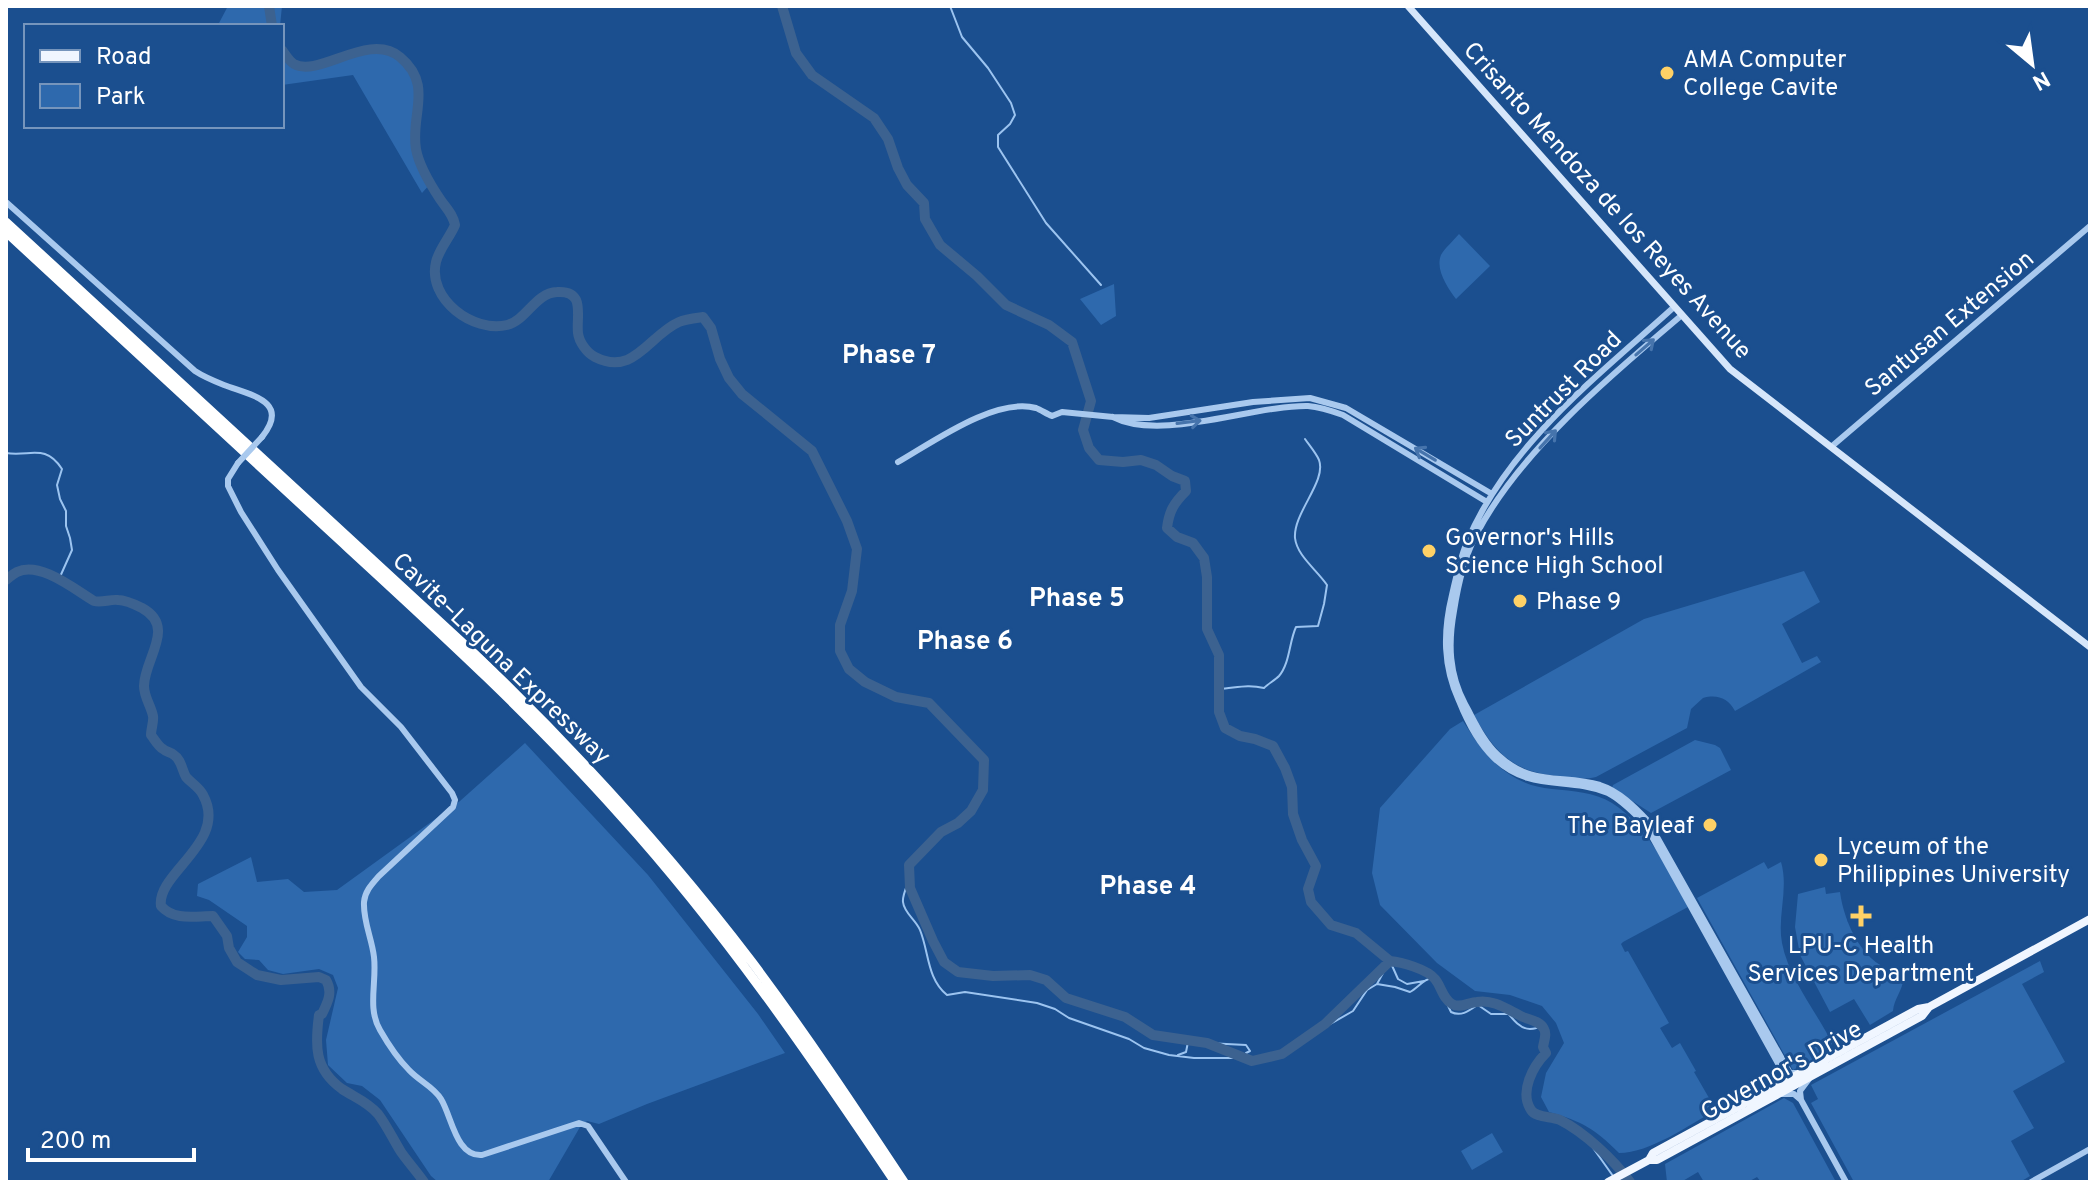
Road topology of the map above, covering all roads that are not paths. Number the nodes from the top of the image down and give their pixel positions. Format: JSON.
{"nodes":[{"id":1,"x":1408,"y":6,"type":"edge"},
{"id":2,"x":6,"y":202,"type":"edge"},
{"id":3,"x":6,"y":222,"type":"edge"},
{"id":4,"x":2090,"y":226,"type":"edge"},
{"id":5,"x":6,"y":232,"type":"edge"},
{"id":6,"x":1674,"y":307,"type":"junction"},
{"id":7,"x":1682,"y":315,"type":"junction"},
{"id":8,"x":1054,"y":407,"type":"dead end"},
{"id":9,"x":1063,"y":412,"type":"junction"},
{"id":10,"x":1113,"y":417,"type":"junction"},
{"id":11,"x":1831,"y":447,"type":"junction"},
{"id":12,"x":898,"y":462,"type":"dead end"},
{"id":13,"x":1492,"y":494,"type":"junction"},
{"id":14,"x":1487,"y":502,"type":"junction"},
{"id":15,"x":2090,"y":647,"type":"edge"},
{"id":16,"x":1599,"y":788,"type":"junction"},
{"id":17,"x":2090,"y":919,"type":"edge"},
{"id":18,"x":1929,"y":1007,"type":"junction"},
{"id":19,"x":1800,"y":1073,"type":"junction"},
{"id":20,"x":1812,"y":1075,"type":"junction"},
{"id":21,"x":1779,"y":1084,"type":"junction"},
{"id":22,"x":1777,"y":1094,"type":"junction"},
{"id":23,"x":1801,"y":1100,"type":"junction"},
{"id":24,"x":2090,"y":1149,"type":"edge"},
{"id":25,"x":1653,"y":1158,"type":"junction"},
{"id":26,"x":626,"y":1182,"type":"edge"},
{"id":27,"x":895,"y":1182,"type":"edge"},
{"id":28,"x":904,"y":1182,"type":"edge"},
{"id":29,"x":1608,"y":1182,"type":"edge"},
{"id":30,"x":1846,"y":1182,"type":"edge"},
{"id":31,"x":2031,"y":1182,"type":"edge"}],
"edges":[{"from":1,"to":6,"type":"main road","name":"Crisanto Mendoza de los Reyes Avenue"},
{"from":2,"to":26,"type":"street","bridge":true},
{"from":3,"to":28,"type":"highway","name":"Cavite–Laguna Expressway"},
{"from":4,"to":11,"type":"street","name":"Santusan Extension"},
{"from":5,"to":27,"type":"highway","name":"Cavite–Laguna Expressway"},
{"from":6,"to":7,"type":"main road","name":"Crisanto Mendoza de los Reyes Avenue"},
{"from":6,"to":13,"type":"street","name":"Suntrust Road"},
{"from":7,"to":11,"type":"main road","name":"Crisanto Mendoza de los Reyes Avenue"},
{"from":16,"to":7,"type":"street","name":"Suntrust Road","one_way":true},
{"from":8,"to":9,"type":"street"},
{"from":9,"to":10,"type":"street"},
{"from":9,"to":12,"type":"street"},
{"from":13,"to":10,"type":"street","one_way":true},
{"from":10,"to":14,"type":"street","one_way":true},
{"from":11,"to":15,"type":"main road","name":"Crisanto Mendoza de los Reyes Avenue"},
{"from":13,"to":14,"type":"street","name":"Suntrust Road"},
{"from":14,"to":16,"type":"street","name":"Suntrust Road"},
{"from":16,"to":19,"type":"street"},
{"from":16,"to":21,"type":"street"},
{"from":17,"to":18,"type":"main road","name":"Governor's Drive"},
{"from":18,"to":19,"type":"main road","name":"Governor's Drive"},
{"from":18,"to":20,"type":"main road","name":"Governor's Drive"},
{"from":19,"to":21,"type":"main road","name":"Governor's Drive"},
{"from":20,"to":22,"type":"main road","name":"Governor's Drive"},
{"from":20,"to":23,"type":"street"},
{"from":21,"to":25,"type":"main road","name":"Governor's Drive"},
{"from":22,"to":23,"type":"street"},
{"from":22,"to":25,"type":"main road","name":"Governor's Drive"},
{"from":23,"to":30,"type":"street"},
{"from":24,"to":31,"type":"street"},
{"from":25,"to":29,"type":"main road","name":"Governor's Drive"}]}
